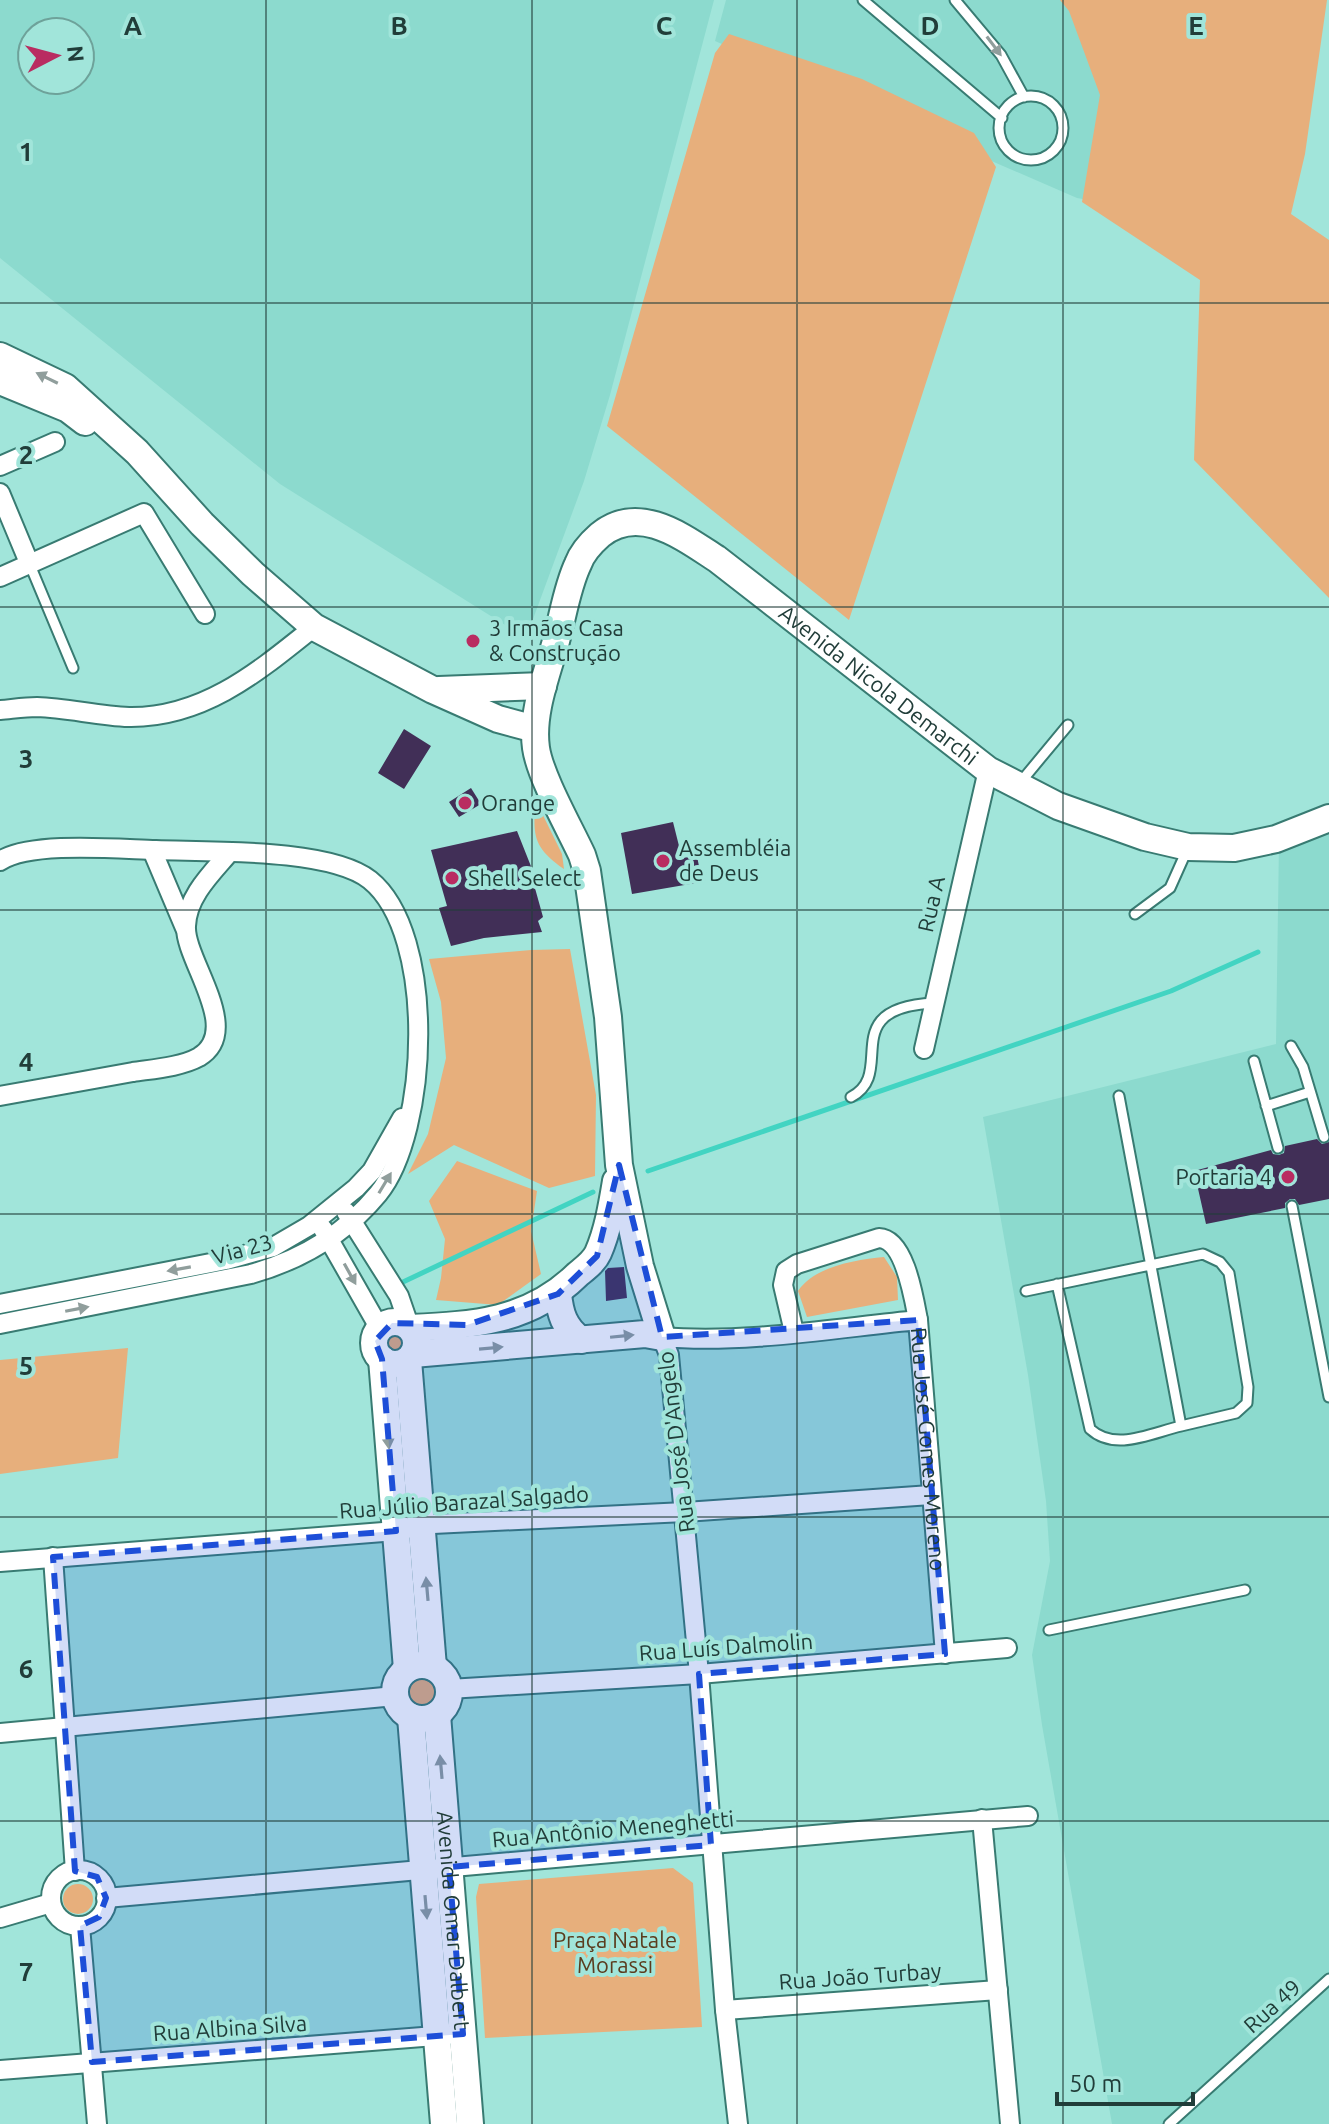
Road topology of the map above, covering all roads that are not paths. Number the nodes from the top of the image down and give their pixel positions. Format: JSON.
{"nodes":[{"id":1,"x":863,"y":0,"type":"edge"},
{"id":2,"x":955,"y":0,"type":"edge"},
{"id":3,"x":1024,"y":97,"type":"junction"},
{"id":4,"x":1002,"y":118,"type":"junction"},
{"id":5,"x":0,"y":356,"type":"edge"},
{"id":6,"x":0,"y":381,"type":"edge"},
{"id":7,"x":55,"y":442,"type":"dead end"},
{"id":8,"x":0,"y":466,"type":"edge"},
{"id":9,"x":167,"y":485,"type":"junction"},
{"id":10,"x":0,"y":493,"type":"edge"},
{"id":11,"x":30,"y":565,"type":"junction"},
{"id":12,"x":0,"y":577,"type":"edge"},
{"id":13,"x":205,"y":614,"type":"dead end"},
{"id":14,"x":314,"y":627,"type":"junction"},
{"id":15,"x":73,"y":668,"type":"dead end"},
{"id":16,"x":543,"y":686,"type":"junction"},
{"id":17,"x":433,"y":690,"type":"junction"},
{"id":18,"x":0,"y":710,"type":"edge"},
{"id":19,"x":1068,"y":725,"type":"dead end"},
{"id":20,"x":535,"y":729,"type":"junction"},
{"id":21,"x":988,"y":770,"type":"junction"},
{"id":22,"x":1018,"y":785,"type":"junction"},
{"id":23,"x":1329,"y":818,"type":"edge"},
{"id":24,"x":1188,"y":847,"type":"junction"},
{"id":25,"x":152,"y":850,"type":"junction"},
{"id":26,"x":229,"y":853,"type":"junction"},
{"id":27,"x":0,"y":861,"type":"edge"},
{"id":28,"x":1135,"y":914,"type":"dead end"},
{"id":29,"x":185,"y":928,"type":"junction"},
{"id":30,"x":934,"y":1003,"type":"junction"},
{"id":31,"x":1291,"y":1046,"type":"dead end"},
{"id":32,"x":924,"y":1049,"type":"dead end"},
{"id":33,"x":1254,"y":1061,"type":"dead end"},
{"id":34,"x":1310,"y":1092,"type":"junction"},
{"id":35,"x":0,"y":1096,"type":"edge"},
{"id":36,"x":1119,"y":1096,"type":"dead end"},
{"id":37,"x":851,"y":1097,"type":"dead end"},
{"id":38,"x":410,"y":1101,"type":"junction"},
{"id":39,"x":1266,"y":1106,"type":"junction"},
{"id":40,"x":1324,"y":1137,"type":"dead end"},
{"id":41,"x":1278,"y":1148,"type":"dead end"},
{"id":42,"x":619,"y":1165,"type":"junction"},
{"id":43,"x":341,"y":1203,"type":"junction"},
{"id":44,"x":1292,"y":1206,"type":"dead end"},
{"id":45,"x":317,"y":1220,"type":"junction"},
{"id":46,"x":352,"y":1221,"type":"junction"},
{"id":47,"x":330,"y":1238,"type":"junction"},
{"id":48,"x":597,"y":1256,"type":"junction"},
{"id":49,"x":640,"y":1266,"type":"junction"},
{"id":50,"x":1150,"y":1266,"type":"junction"},
{"id":51,"x":1057,"y":1284,"type":"junction"},
{"id":52,"x":1026,"y":1291,"type":"dead end"},
{"id":53,"x":558,"y":1294,"type":"junction"},
{"id":54,"x":0,"y":1304,"type":"edge"},
{"id":55,"x":918,"y":1320,"type":"junction"},
{"id":56,"x":0,"y":1324,"type":"edge"},
{"id":57,"x":380,"y":1329,"type":"junction"},
{"id":58,"x":794,"y":1332,"type":"junction"},
{"id":59,"x":662,"y":1337,"type":"junction"},
{"id":60,"x":581,"y":1340,"type":"junction"},
{"id":61,"x":410,"y":1347,"type":"junction"},
{"id":62,"x":382,"y":1359,"type":"junction"},
{"id":63,"x":1329,"y":1397,"type":"edge"},
{"id":64,"x":1181,"y":1426,"type":"junction"},
{"id":65,"x":931,"y":1495,"type":"junction"},
{"id":66,"x":685,"y":1512,"type":"junction"},
{"id":67,"x":409,"y":1529,"type":"junction"},
{"id":68,"x":53,"y":1557,"type":"junction"},
{"id":69,"x":0,"y":1562,"type":"edge"},
{"id":70,"x":1245,"y":1590,"type":"dead end"},
{"id":71,"x":1049,"y":1630,"type":"dead end"},
{"id":72,"x":1007,"y":1648,"type":"dead end"},
{"id":73,"x":945,"y":1654,"type":"junction"},
{"id":74,"x":420,"y":1668,"type":"junction"},
{"id":75,"x":699,"y":1674,"type":"junction"},
{"id":76,"x":449,"y":1689,"type":"junction"},
{"id":77,"x":415,"y":1710,"type":"junction"},
{"id":78,"x":66,"y":1728,"type":"junction"},
{"id":79,"x":0,"y":1733,"type":"edge"},
{"id":80,"x":1028,"y":1816,"type":"dead end"},
{"id":81,"x":982,"y":1819,"type":"junction"},
{"id":82,"x":711,"y":1845,"type":"junction"},
{"id":83,"x":436,"y":1868,"type":"junction"},
{"id":84,"x":75,"y":1871,"type":"junction"},
{"id":85,"x":106,"y":1898,"type":"junction"},
{"id":86,"x":51,"y":1903,"type":"junction"},
{"id":87,"x":0,"y":1918,"type":"edge"},
{"id":88,"x":80,"y":1926,"type":"junction"},
{"id":89,"x":1329,"y":1979,"type":"edge"},
{"id":90,"x":998,"y":1990,"type":"junction"},
{"id":91,"x":725,"y":2010,"type":"junction"},
{"id":92,"x":450,"y":2035,"type":"junction"},
{"id":93,"x":92,"y":2062,"type":"junction"},
{"id":94,"x":0,"y":2070,"type":"edge"},
{"id":95,"x":97,"y":2124,"type":"edge"},
{"id":96,"x":444,"y":2124,"type":"edge"},
{"id":97,"x":470,"y":2124,"type":"edge"},
{"id":98,"x":738,"y":2124,"type":"edge"},
{"id":99,"x":1010,"y":2124,"type":"edge"},
{"id":100,"x":1169,"y":2124,"type":"edge"}],
"edges":[{"from":1,"to":4,"type":"lane"},
{"from":2,"to":3,"type":"lane","one_way":true},
{"from":3,"to":4,"type":"lane"},
{"from":3,"to":4,"type":"lane"},
{"from":9,"to":5,"type":"street","one_way":true},
{"from":6,"to":9,"type":"street"},
{"from":7,"to":8,"type":"street"},
{"from":9,"to":14,"type":"street"},
{"from":10,"to":11,"type":"street"},
{"from":11,"to":12,"type":"street"},
{"from":11,"to":13,"type":"street"},
{"from":11,"to":15,"type":"lane"},
{"from":14,"to":17,"type":"street"},
{"from":14,"to":18,"type":"street"},
{"from":16,"to":17,"type":"street"},
{"from":16,"to":20,"type":"street","name":"Avenida Nicola Demarchi"},
{"from":16,"to":21,"type":"street","name":"Avenida Nicola Demarchi"},
{"from":17,"to":20,"type":"street"},
{"from":19,"to":22,"type":"lane"},
{"from":20,"to":42,"type":"street","name":"Rua José D'Angelo"},
{"from":21,"to":22,"type":"street","name":"Avenida Nicola Demarchi"},
{"from":21,"to":30,"type":"street","name":"Rua A"},
{"from":22,"to":24,"type":"street","name":"Avenida Nicola Demarchi"},
{"from":23,"to":24,"type":"street","name":"Avenida Nicola Demarchi"},
{"from":24,"to":28,"type":"lane"},
{"from":25,"to":26,"type":"street","name":"Via 23"},
{"from":25,"to":27,"type":"street","name":"Via 23"},
{"from":25,"to":29,"type":"street"},
{"from":26,"to":29,"type":"street"},
{"from":26,"to":38,"type":"street","name":"Via 23"},
{"from":29,"to":35,"type":"street"},
{"from":30,"to":32,"type":"street","name":"Rua A"},
{"from":30,"to":37,"type":"lane"},
{"from":31,"to":34,"type":"lane"},
{"from":33,"to":39,"type":"lane"},
{"from":34,"to":39,"type":"lane"},
{"from":34,"to":40,"type":"lane"},
{"from":36,"to":50,"type":"lane"},
{"from":38,"to":43,"type":"street","name":"Via 23"},
{"from":46,"to":38,"type":"street","name":"Via 23","one_way":true},
{"from":39,"to":41,"type":"lane"},
{"from":42,"to":48,"type":"street"},
{"from":42,"to":49,"type":"street","name":"Rua José D'Angelo"},
{"from":43,"to":45,"type":"street","name":"Via 23"},
{"from":43,"to":46,"type":"street"},
{"from":44,"to":63,"type":"lane"},
{"from":45,"to":47,"type":"street"},
{"from":45,"to":54,"type":"street","name":"Via 23","one_way":true},
{"from":46,"to":47,"type":"street","name":"Via 23"},
{"from":46,"to":61,"type":"street"},
{"from":56,"to":47,"type":"street","name":"Via 23","one_way":true},
{"from":47,"to":57,"type":"street","one_way":true},
{"from":48,"to":49,"type":"street"},
{"from":48,"to":53,"type":"street"},
{"from":49,"to":59,"type":"street","name":"Rua José D'Angelo"},
{"from":50,"to":51,"type":"lane"},
{"from":50,"to":64,"type":"lane"},
{"from":50,"to":64,"type":"lane"},
{"from":51,"to":52,"type":"lane"},
{"from":51,"to":64,"type":"lane"},
{"from":53,"to":60,"type":"street"},
{"from":53,"to":61,"type":"street"},
{"from":55,"to":58,"type":"street","name":"Rua José Gomes Moreno"},
{"from":55,"to":58,"type":"street"},
{"from":55,"to":65,"type":"street","name":"Rua José Gomes Moreno"},
{"from":57,"to":61,"type":"street"},
{"from":57,"to":62,"type":"street"},
{"from":58,"to":59,"type":"street","name":"Rua José Gomes Moreno"},
{"from":60,"to":59,"type":"street","name":"Rua José Gomes Moreno","one_way":true},
{"from":59,"to":66,"type":"street","name":"Rua José D'Angelo"},
{"from":61,"to":60,"type":"street","name":"Rua José Gomes Moreno","one_way":true},
{"from":61,"to":62,"type":"street"},
{"from":61,"to":67,"type":"street"},
{"from":62,"to":67,"type":"street","one_way":true},
{"from":65,"to":66,"type":"street","name":"Rua Júlio Barazal Salgado"},
{"from":65,"to":73,"type":"street","name":"Rua José Gomes Moreno"},
{"from":66,"to":67,"type":"street","name":"Rua Júlio Barazal Salgado"},
{"from":66,"to":75,"type":"street","name":"Rua José D'Angelo"},
{"from":67,"to":68,"type":"street","name":"Rua Júlio Barazal Salgado"},
{"from":67,"to":74,"type":"street"},
{"from":68,"to":69,"type":"street","name":"Rua Júlio Barazal Salgado"},
{"from":68,"to":78,"type":"street"},
{"from":70,"to":71,"type":"lane"},
{"from":72,"to":73,"type":"street","name":"Rua Luís Dalmolin"},
{"from":73,"to":75,"type":"street","name":"Rua Luís Dalmolin"},
{"from":74,"to":76,"type":"street"},
{"from":74,"to":77,"type":"street"},
{"from":75,"to":76,"type":"street","name":"Rua Luís Dalmolin"},
{"from":75,"to":82,"type":"street","name":"Rua José D'Angelo"},
{"from":76,"to":77,"type":"street"},
{"from":77,"to":78,"type":"street"},
{"from":77,"to":83,"type":"street","name":"Avenida Omar Dalbert"},
{"from":78,"to":79,"type":"street"},
{"from":78,"to":84,"type":"street"},
{"from":80,"to":81,"type":"street","name":"Rua Antônio Meneghetti"},
{"from":81,"to":82,"type":"street","name":"Rua Antônio Meneghetti"},
{"from":81,"to":90,"type":"street"},
{"from":82,"to":83,"type":"street","name":"Rua Antônio Meneghetti"},
{"from":82,"to":91,"type":"street","name":"Rua José D'Angelo"},
{"from":83,"to":85,"type":"street","name":"Rua Antônio Meneghetti"},
{"from":83,"to":92,"type":"street","name":"Avenida Omar Dalbert"},
{"from":84,"to":85,"type":"street"},
{"from":84,"to":86,"type":"street"},
{"from":85,"to":88,"type":"street"},
{"from":86,"to":87,"type":"street"},
{"from":86,"to":88,"type":"street"},
{"from":88,"to":93,"type":"street"},
{"from":89,"to":100,"type":"lane","name":"Rua 49"},
{"from":90,"to":91,"type":"street","name":"Rua João Turbay"},
{"from":90,"to":99,"type":"street"},
{"from":91,"to":98,"type":"street","name":"Rua José D'Angelo"},
{"from":92,"to":93,"type":"street","name":"Rua Albina Silva"},
{"from":92,"to":96,"type":"street","name":"Avenida Omar Dalbert"},
{"from":92,"to":97,"type":"street","name":"Avenida Omar Dalbert"},
{"from":93,"to":94,"type":"street","name":"Rua Albina Silva"},
{"from":93,"to":95,"type":"street"}]}
